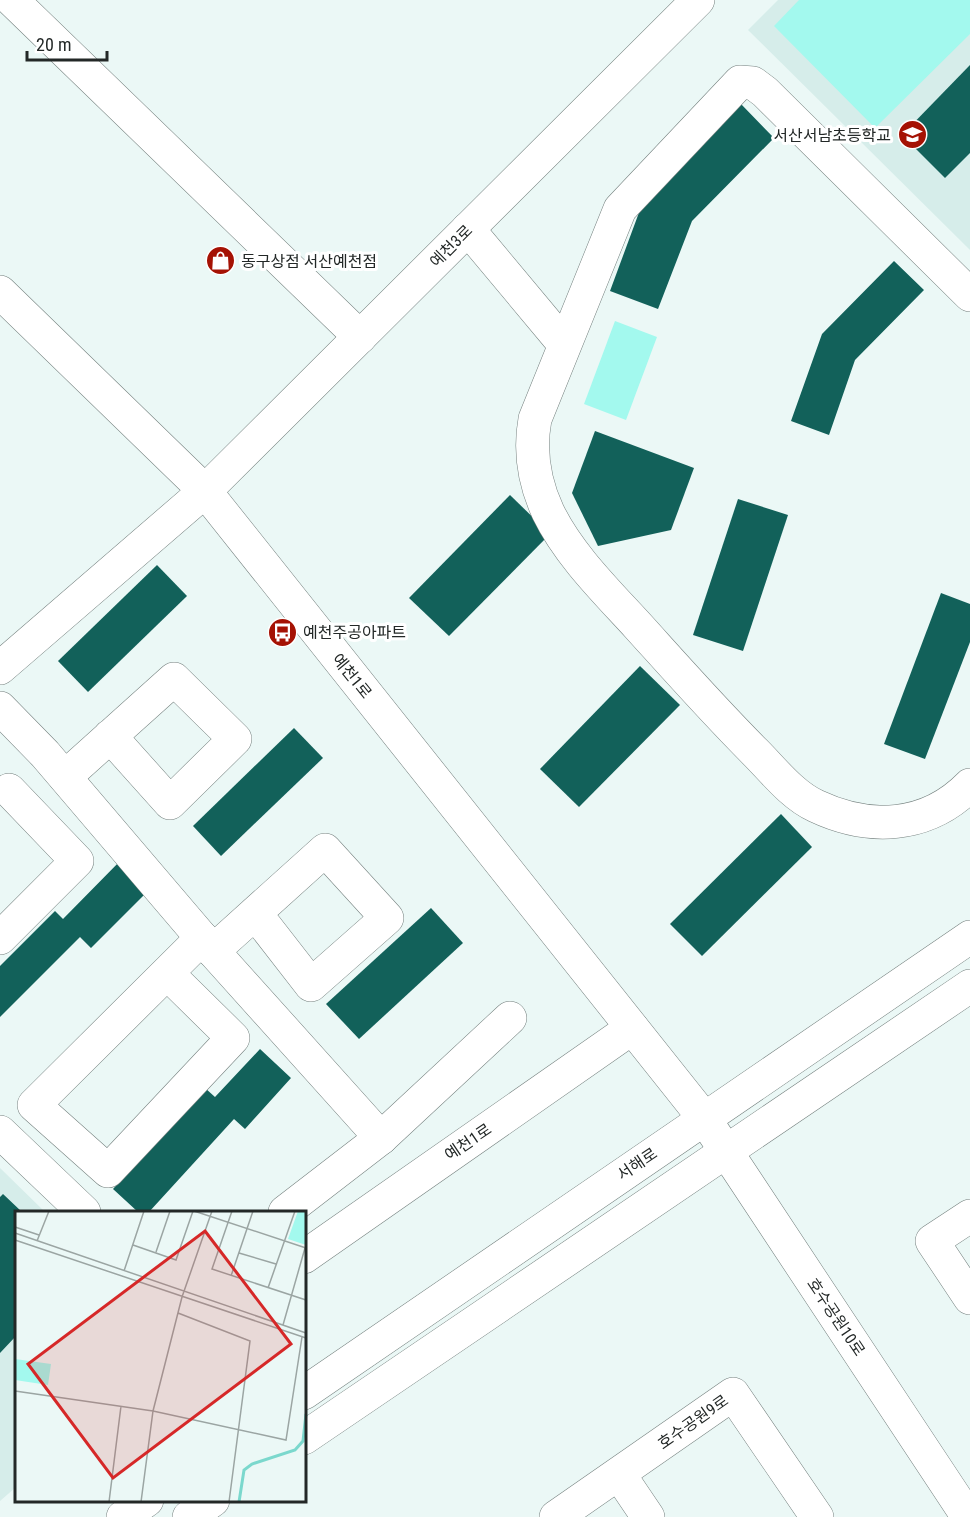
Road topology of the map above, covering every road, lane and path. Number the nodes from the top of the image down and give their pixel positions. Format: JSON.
{"nodes":[{"id":1,"x":12,"y":0,"type":"edge"},
{"id":2,"x":698,"y":0,"type":"edge"},
{"id":3,"x":468,"y":229,"type":"junction"},
{"id":4,"x":0,"y":291,"type":"edge"},
{"id":5,"x":970,"y":295,"type":"edge"},
{"id":6,"x":360,"y":337,"type":"junction"},
{"id":7,"x":564,"y":344,"type":"junction"},
{"id":8,"x":205,"y":491,"type":"junction"},
{"id":9,"x":0,"y":668,"type":"edge"},
{"id":10,"x":0,"y":708,"type":"edge"},
{"id":11,"x":110,"y":736,"type":"dead end"},
{"id":12,"x":55,"y":765,"type":"junction"},
{"id":13,"x":970,"y":785,"type":"edge"},
{"id":14,"x":5,"y":795,"type":"edge"},
{"id":15,"x":255,"y":913,"type":"dead end"},
{"id":16,"x":0,"y":938,"type":"edge"},
{"id":17,"x":970,"y":938,"type":"edge"},
{"id":18,"x":208,"y":945,"type":"junction"},
{"id":19,"x":167,"y":973,"type":"junction"},
{"id":20,"x":970,"y":986,"type":"edge"},
{"id":21,"x":510,"y":1018,"type":"dead end"},
{"id":22,"x":632,"y":1028,"type":"junction"},
{"id":23,"x":704,"y":1118,"type":"junction"},
{"id":24,"x":0,"y":1132,"type":"edge"},
{"id":25,"x":381,"y":1138,"type":"junction"},
{"id":26,"x":725,"y":1150,"type":"junction"},
{"id":27,"x":83,"y":1211,"type":"edge"},
{"id":28,"x":286,"y":1211,"type":"edge"},
{"id":29,"x":970,"y":1216,"type":"edge"},
{"id":30,"x":306,"y":1256,"type":"edge"},
{"id":31,"x":970,"y":1298,"type":"edge"},
{"id":32,"x":306,"y":1392,"type":"edge"},
{"id":33,"x":306,"y":1437,"type":"edge"},
{"id":34,"x":619,"y":1474,"type":"junction"},
{"id":35,"x":144,"y":1502,"type":"edge"},
{"id":36,"x":210,"y":1502,"type":"edge"},
{"id":37,"x":123,"y":1517,"type":"edge"},
{"id":38,"x":189,"y":1517,"type":"edge"},
{"id":39,"x":556,"y":1517,"type":"edge"},
{"id":40,"x":648,"y":1517,"type":"edge"},
{"id":41,"x":817,"y":1517,"type":"edge"},
{"id":42,"x":968,"y":1517,"type":"edge"}],
"edges":[{"from":1,"to":6,"type":"street"},
{"from":2,"to":3,"type":"street","name":"예천3로"},
{"from":3,"to":6,"type":"street","name":"예천3로"},
{"from":3,"to":7,"type":"street"},
{"from":4,"to":8,"type":"street","name":"예천1로"},
{"from":5,"to":7,"type":"street"},
{"from":6,"to":8,"type":"street","name":"예천3로"},
{"from":7,"to":13,"type":"street"},
{"from":8,"to":9,"type":"street","name":"예천3로"},
{"from":8,"to":22,"type":"street","name":"예천1로"},
{"from":10,"to":12,"type":"street"},
{"from":11,"to":12,"type":"street"},
{"from":12,"to":14,"type":"street"},
{"from":12,"to":18,"type":"street"},
{"from":14,"to":16,"type":"street"},
{"from":15,"to":18,"type":"street"},
{"from":17,"to":23,"type":"street","name":"서해로"},
{"from":18,"to":19,"type":"street"},
{"from":18,"to":25,"type":"street"},
{"from":19,"to":19,"type":"street"},
{"from":20,"to":26,"type":"street"},
{"from":21,"to":25,"type":"street"},
{"from":22,"to":23,"type":"street","name":"예천1로"},
{"from":22,"to":30,"type":"street","name":"예천1로"},
{"from":23,"to":26,"type":"street","name":"호수공원10로"},
{"from":23,"to":32,"type":"street","name":"서해로"},
{"from":24,"to":27,"type":"street"},
{"from":25,"to":28,"type":"street"},
{"from":26,"to":33,"type":"street"},
{"from":26,"to":42,"type":"street","name":"호수공원10로"},
{"from":29,"to":31,"type":"street"},
{"from":34,"to":39,"type":"street","name":"호수공원9로"},
{"from":34,"to":40,"type":"street"},
{"from":34,"to":41,"type":"street","name":"호수공원9로"},
{"from":35,"to":37,"type":"street"},
{"from":36,"to":38,"type":"street"}]}
